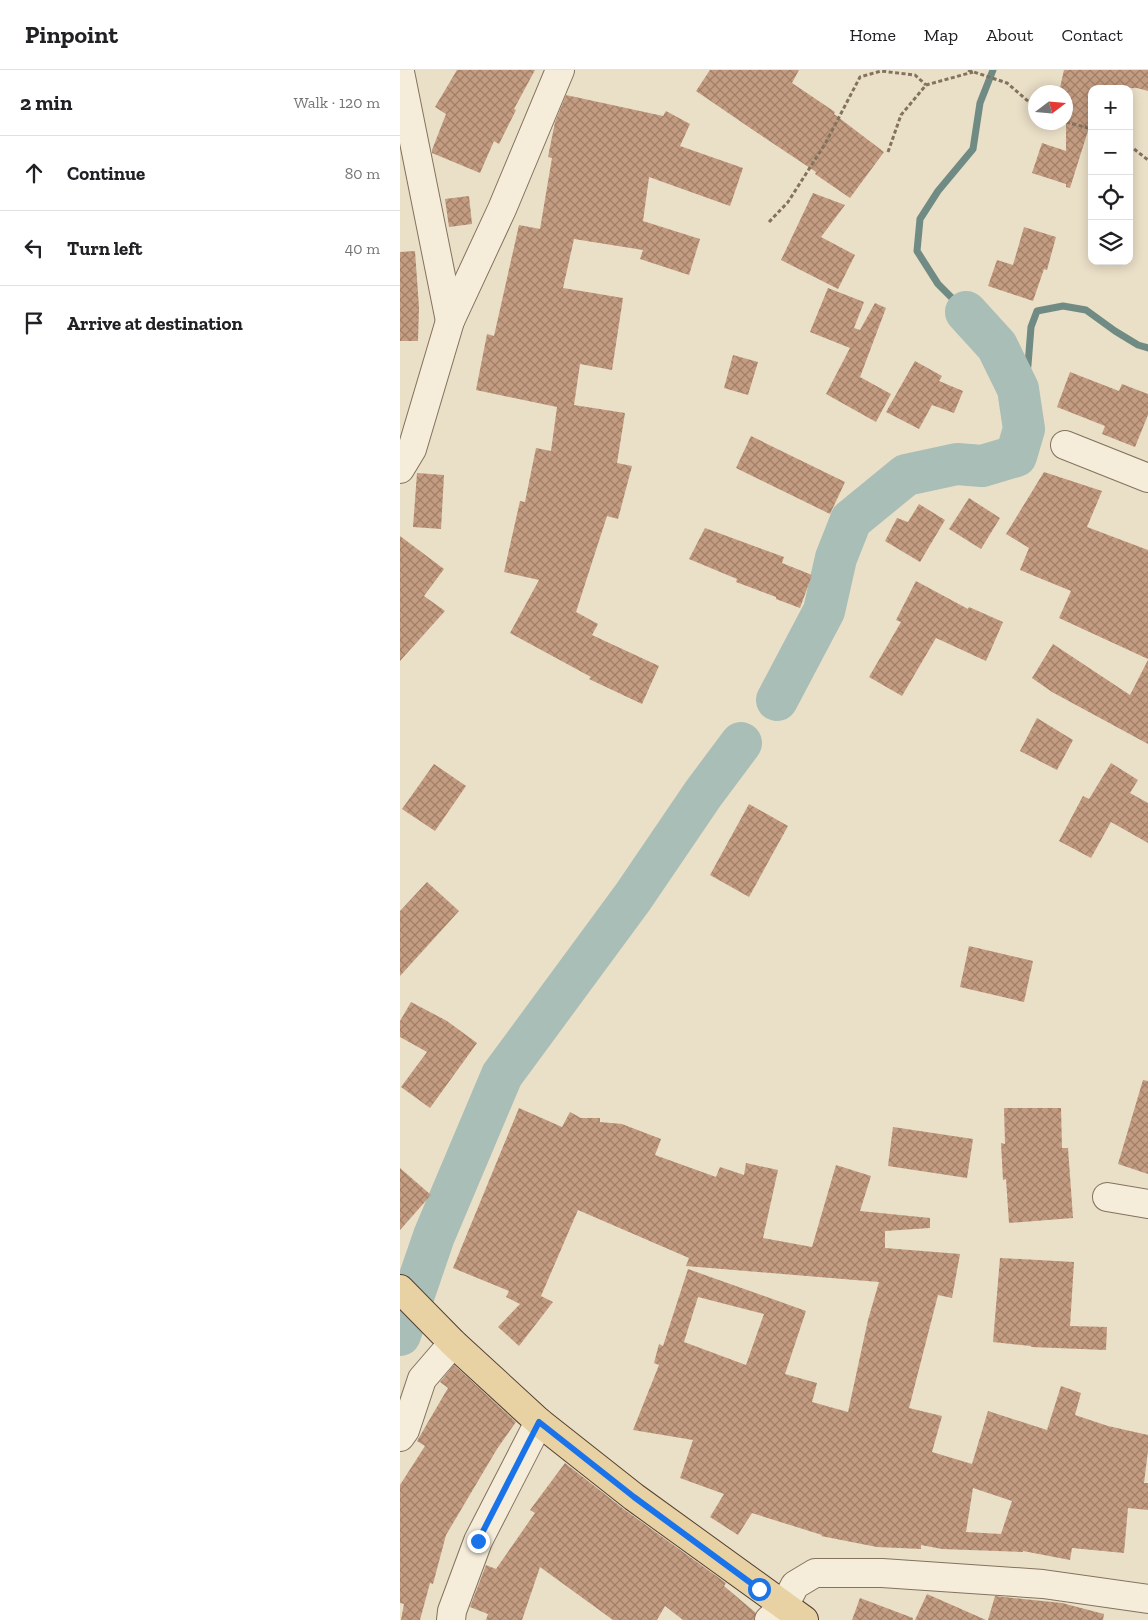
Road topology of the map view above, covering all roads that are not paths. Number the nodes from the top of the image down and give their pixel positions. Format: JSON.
{"nodes":[{"id":1,"x":560,"y":70,"type":"edge"},
{"id":2,"x":400,"y":72,"type":"edge"},
{"id":3,"x":450,"y":321,"type":"junction"},
{"id":4,"x":1065,"y":445,"type":"dead end"},
{"id":5,"x":400,"y":469,"type":"edge"},
{"id":6,"x":1148,"y":478,"type":"edge"},
{"id":7,"x":1108,"y":1197,"type":"dead end"},
{"id":8,"x":1148,"y":1204,"type":"edge"},
{"id":9,"x":400,"y":1289,"type":"edge"},
{"id":10,"x":453,"y":1343,"type":"junction"},
{"id":11,"x":539,"y":1422,"type":"junction"},
{"id":12,"x":400,"y":1436,"type":"edge"},
{"id":13,"x":1148,"y":1599,"type":"edge"},
{"id":14,"x":786,"y":1615,"type":"edge"},
{"id":15,"x":451,"y":1620,"type":"edge"}],
"edges":[{"from":1,"to":3,"type":"street"},
{"from":2,"to":3,"type":"street"},
{"from":3,"to":5,"type":"street"},
{"from":4,"to":6,"type":"street"},
{"from":7,"to":8,"type":"street"},
{"from":9,"to":10,"type":"main road"},
{"from":10,"to":11,"type":"main road"},
{"from":10,"to":12,"type":"street"},
{"from":11,"to":14,"type":"main road"},
{"from":11,"to":15,"type":"street"},
{"from":13,"to":14,"type":"street"}]}
